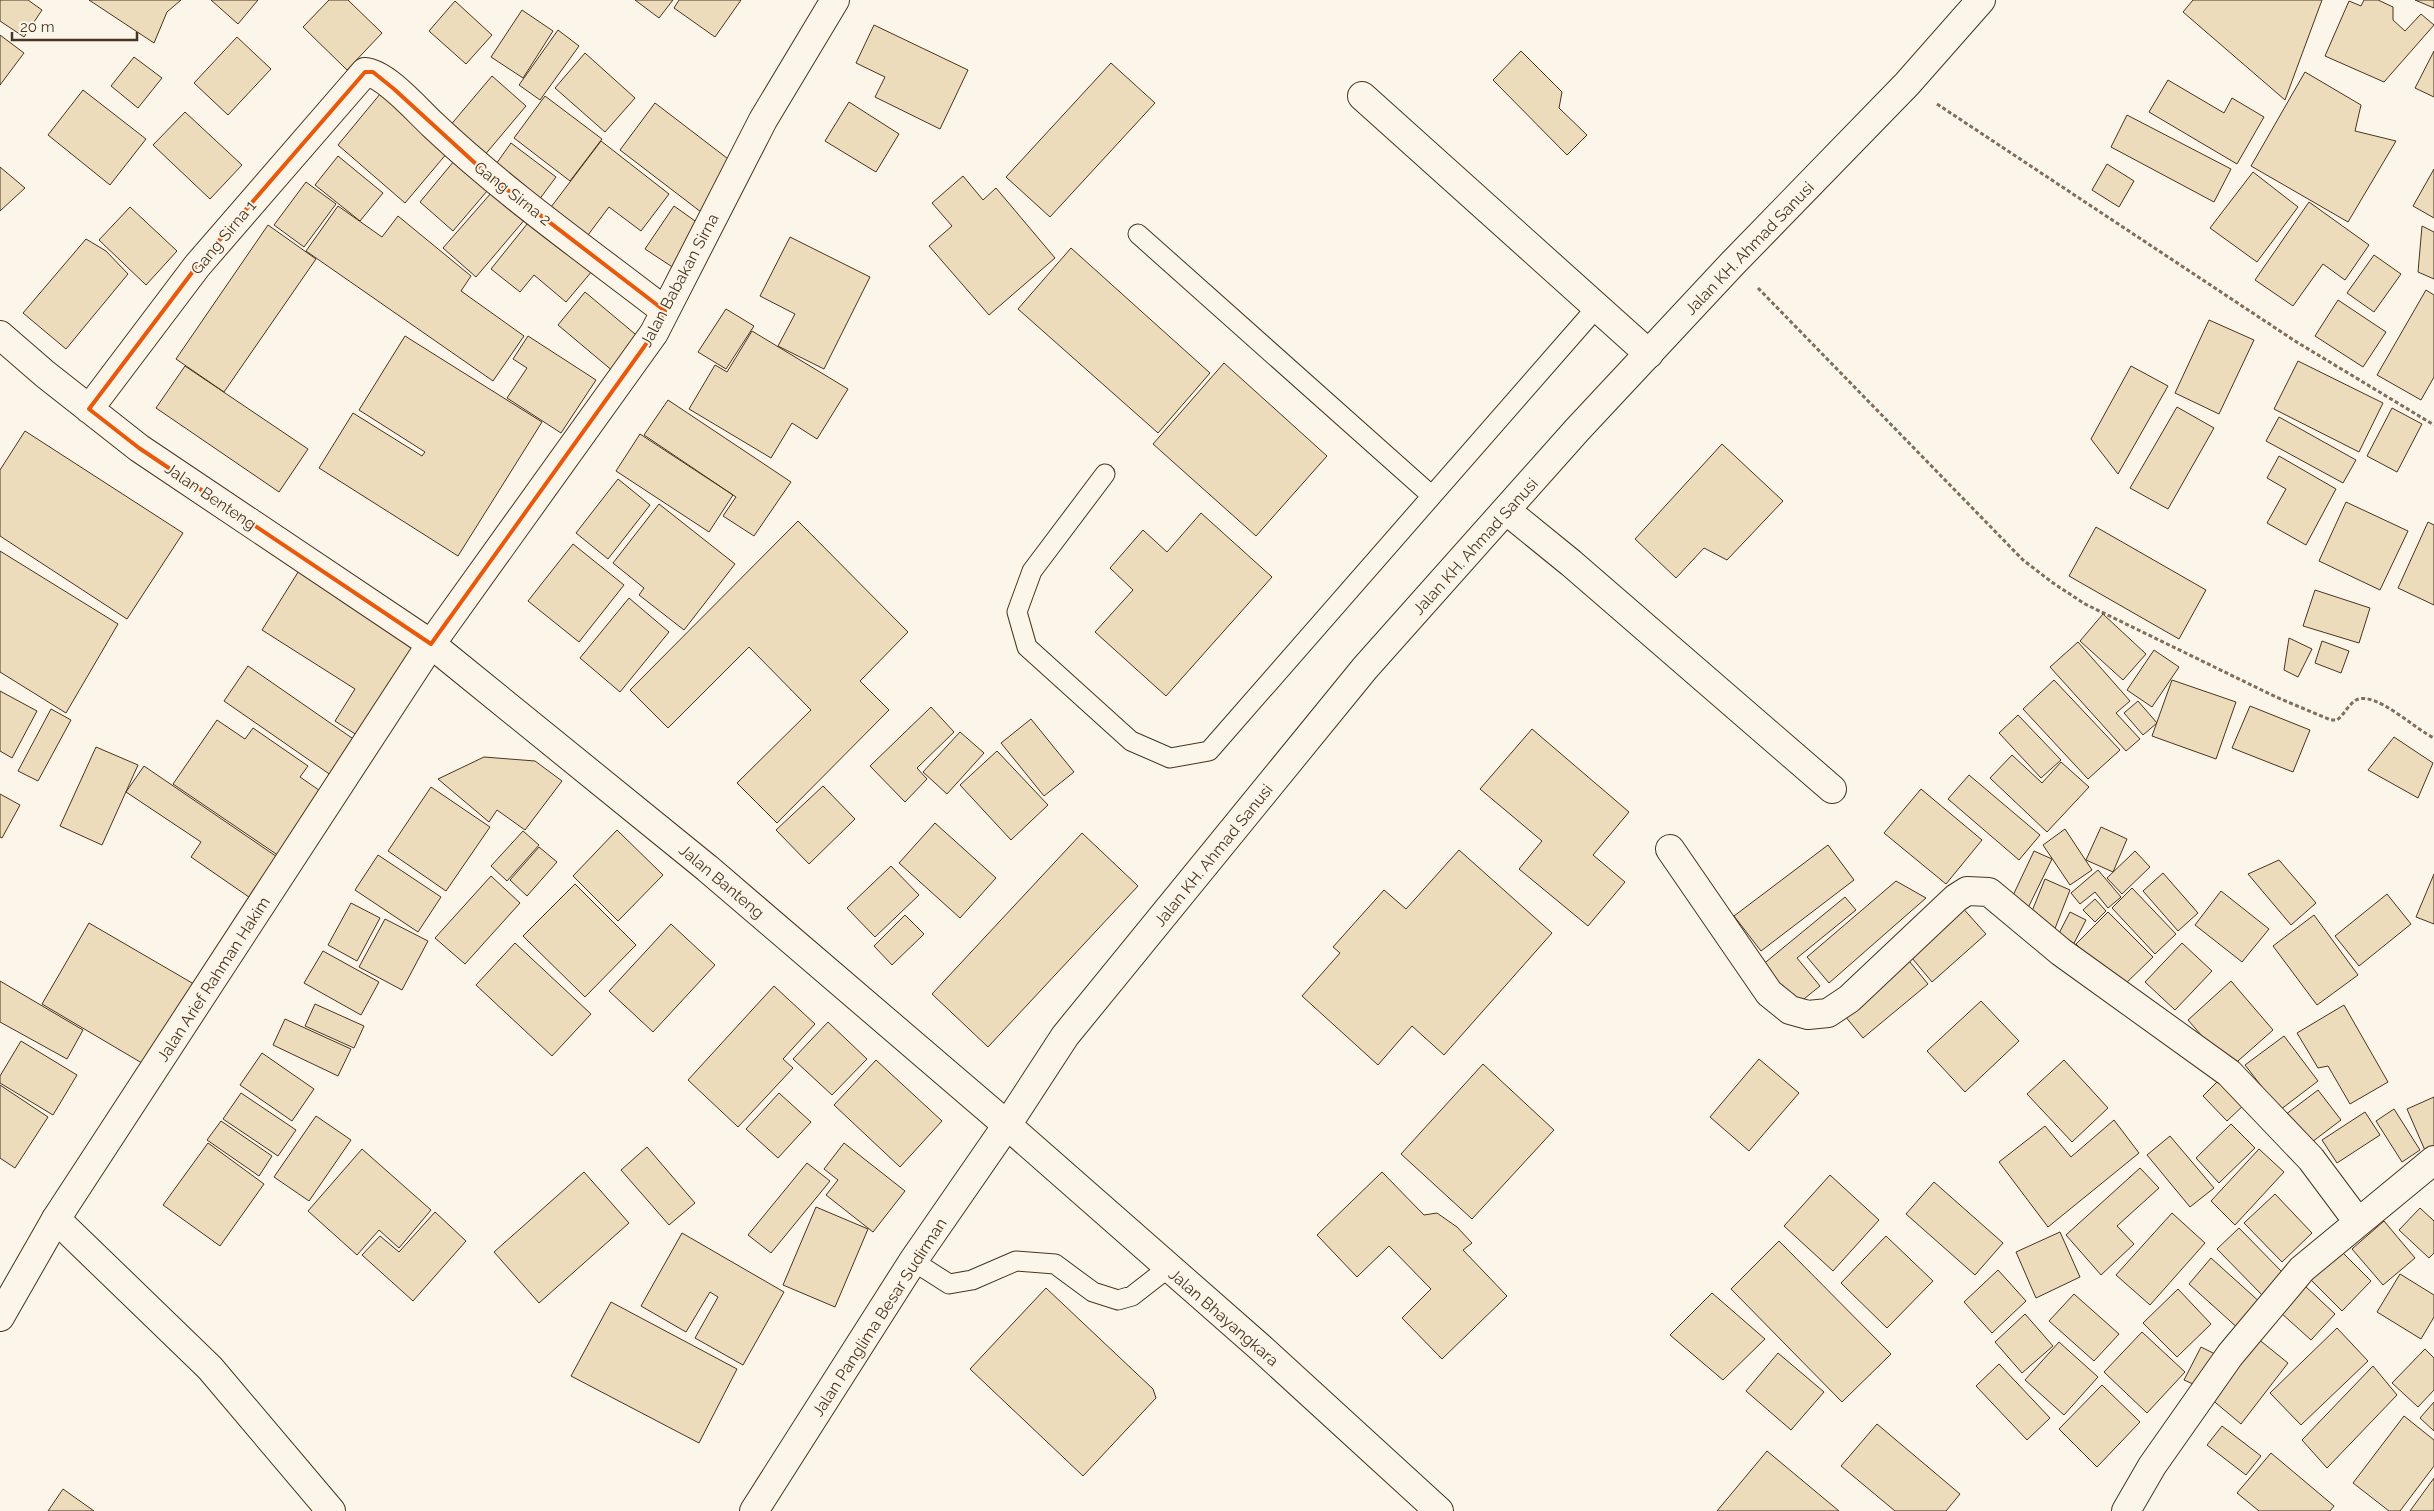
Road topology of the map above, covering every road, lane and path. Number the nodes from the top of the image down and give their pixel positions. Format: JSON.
{"nodes":[{"id":1,"x":835,"y":0,"type":"edge"},
{"id":2,"x":1981,"y":0,"type":"edge"},
{"id":3,"x":365,"y":72,"type":"joint"},
{"id":4,"x":1907,"y":84,"type":"junction"},
{"id":5,"x":1362,"y":96,"type":"dead end"},
{"id":6,"x":1138,"y":234,"type":"dead end"},
{"id":7,"x":1734,"y":263,"type":"junction"},
{"id":8,"x":1597,"y":307,"type":"junction"},
{"id":9,"x":665,"y":311,"type":"junction"},
{"id":10,"x":0,"y":335,"type":"edge"},
{"id":11,"x":1648,"y":354,"type":"junction"},
{"id":12,"x":89,"y":409,"type":"junction"},
{"id":13,"x":2434,"y":425,"type":"edge"},
{"id":14,"x":1105,"y":474,"type":"dead end"},
{"id":15,"x":1432,"y":496,"type":"junction"},
{"id":16,"x":1508,"y":511,"type":"junction"},
{"id":17,"x":431,"y":644,"type":"junction"},
{"id":18,"x":2434,"y":738,"type":"edge"},
{"id":19,"x":1832,"y":789,"type":"dead end"},
{"id":20,"x":1670,"y":849,"type":"dead end"},
{"id":21,"x":1008,"y":1125,"type":"junction"},
{"id":22,"x":2434,"y":1160,"type":"edge"},
{"id":23,"x":56,"y":1219,"type":"junction"},
{"id":24,"x":2358,"y":1222,"type":"junction"},
{"id":25,"x":913,"y":1261,"type":"junction"},
{"id":26,"x":1168,"y":1268,"type":"junction"},
{"id":27,"x":0,"y":1317,"type":"edge"},
{"id":28,"x":761,"y":1508,"type":"edge"},
{"id":29,"x":331,"y":1511,"type":"edge"},
{"id":30,"x":1439,"y":1511,"type":"edge"},
{"id":31,"x":2126,"y":1511,"type":"edge"}],
"edges":[{"from":1,"to":9,"type":"main road","name":"Jalan Babakan Sirna"},
{"from":2,"to":4,"type":"main road","name":"Jalan KH. Ahmad Sanusi"},
{"from":3,"to":9,"type":"main road","name":"Gang Sirna 2"},
{"from":3,"to":12,"type":"main road","name":"Gang Sirna 1"},
{"from":4,"to":7,"type":"main road","name":"Jalan KH. Ahmad Sanusi"},
{"from":4,"to":13,"type":"path"},
{"from":5,"to":8,"type":"main road"},
{"from":6,"to":15,"type":"lane"},
{"from":7,"to":11,"type":"main road","name":"Jalan KH. Ahmad Sanusi"},
{"from":7,"to":18,"type":"path"},
{"from":8,"to":11,"type":"main road"},
{"from":8,"to":15,"type":"lane"},
{"from":9,"to":17,"type":"main road","name":"Jalan Babakan Sirna"},
{"from":10,"to":12,"type":"main road","name":"Jalan Benteng"},
{"from":11,"to":16,"type":"main road","name":"Jalan KH. Ahmad Sanusi"},
{"from":12,"to":17,"type":"main road","name":"Jalan Benteng"},
{"from":14,"to":15,"type":"lane"},
{"from":16,"to":19,"type":"main road"},
{"from":16,"to":21,"type":"main road","name":"Jalan KH. Ahmad Sanusi"},
{"from":17,"to":21,"type":"main road","name":"Jalan Banteng"},
{"from":17,"to":23,"type":"main road","name":"Jalan Arief Rahman Hakim"},
{"from":20,"to":24,"type":"main road"},
{"from":21,"to":25,"type":"main road","name":"Jalan Panglima Besar Sudirman"},
{"from":21,"to":26,"type":"main road","name":"Jalan Bhayangkara"},
{"from":22,"to":24,"type":"main road"},
{"from":23,"to":27,"type":"main road","name":"Jalan Arief Rahman Hakim"},
{"from":23,"to":29,"type":"main road"},
{"from":24,"to":31,"type":"main road"},
{"from":25,"to":26,"type":"lane"},
{"from":25,"to":28,"type":"main road","name":"Jalan Panglima Besar Sudirman"},
{"from":26,"to":30,"type":"main road","name":"Jalan Bhayangkara"}]}
